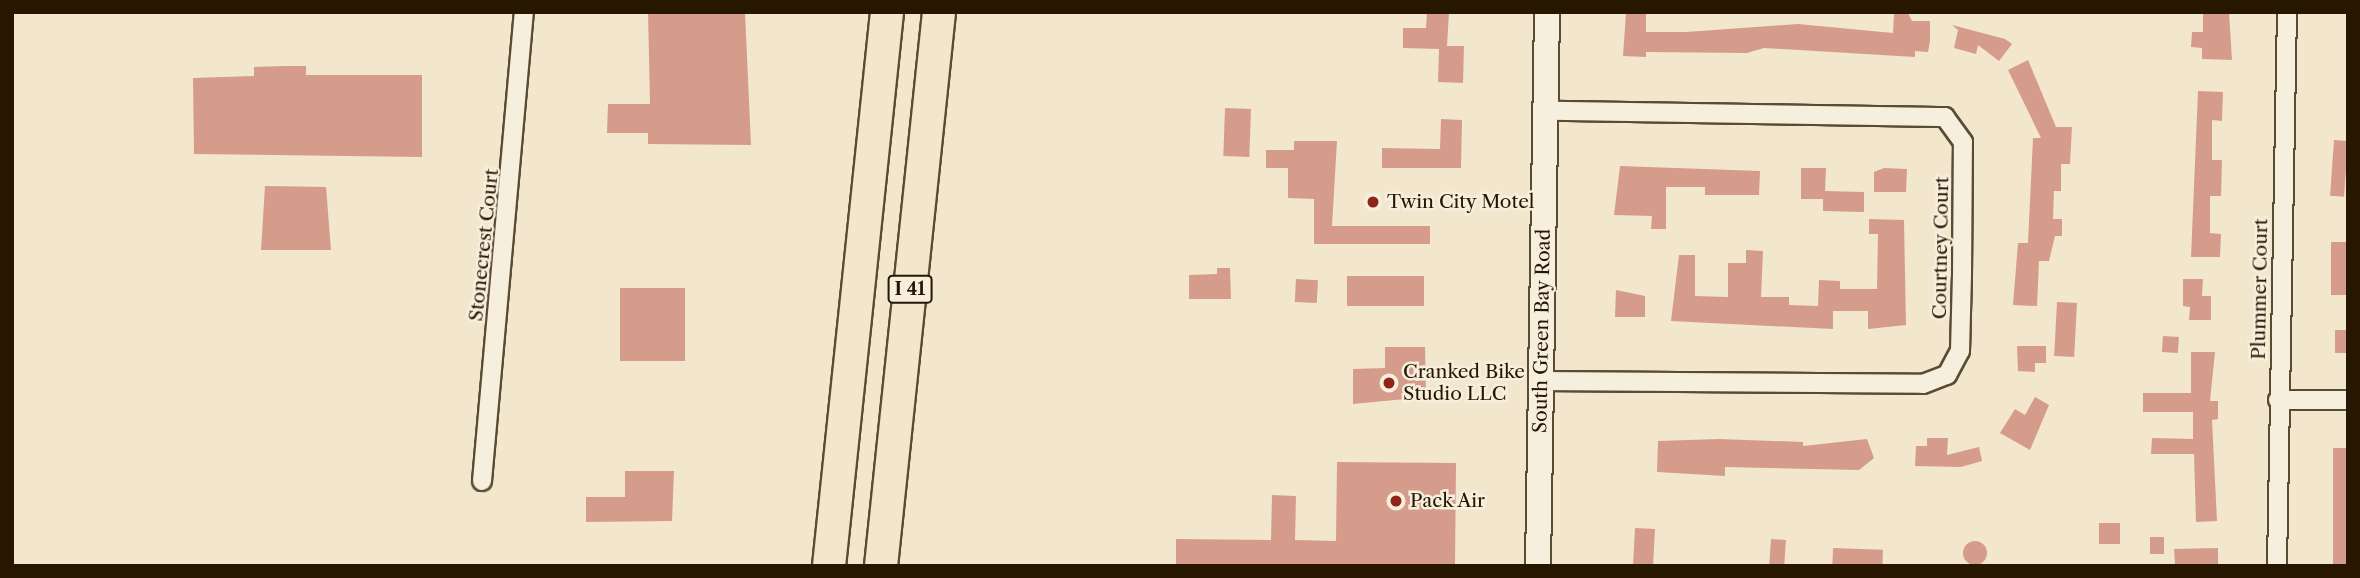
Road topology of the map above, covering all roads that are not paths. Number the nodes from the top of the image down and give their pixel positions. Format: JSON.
{"nodes":[{"id":1,"x":524,"y":12,"type":"edge"},
{"id":2,"x":887,"y":12,"type":"edge"},
{"id":3,"x":939,"y":12,"type":"edge"},
{"id":4,"x":1547,"y":12,"type":"edge"},
{"id":5,"x":2287,"y":12,"type":"edge"},
{"id":6,"x":1545,"y":111,"type":"junction"},
{"id":7,"x":1540,"y":381,"type":"junction"},
{"id":8,"x":2278,"y":400,"type":"junction"},
{"id":9,"x":2348,"y":400,"type":"edge"},
{"id":10,"x":482,"y":481,"type":"dead end"},
{"id":11,"x":829,"y":566,"type":"edge"},
{"id":12,"x":881,"y":566,"type":"edge"},
{"id":13,"x":1538,"y":566,"type":"edge"},
{"id":14,"x":2277,"y":566,"type":"edge"}],
"edges":[{"from":1,"to":10,"type":"street","name":"Stonecrest Court"},
{"from":2,"to":11,"type":"highway","number":"I 41"},
{"from":3,"to":12,"type":"highway","number":"I 41"},
{"from":4,"to":6,"type":"main road","name":"South Green Bay Road"},
{"from":5,"to":8,"type":"street","name":"Plummer Court"},
{"from":6,"to":7,"type":"main road","name":"South Green Bay Road"},
{"from":6,"to":7,"type":"street","name":"Courtney Court"},
{"from":7,"to":13,"type":"main road","name":"South Green Bay Road"},
{"from":8,"to":9,"type":"street"},
{"from":8,"to":14,"type":"street","name":"Plummer Court"}]}
